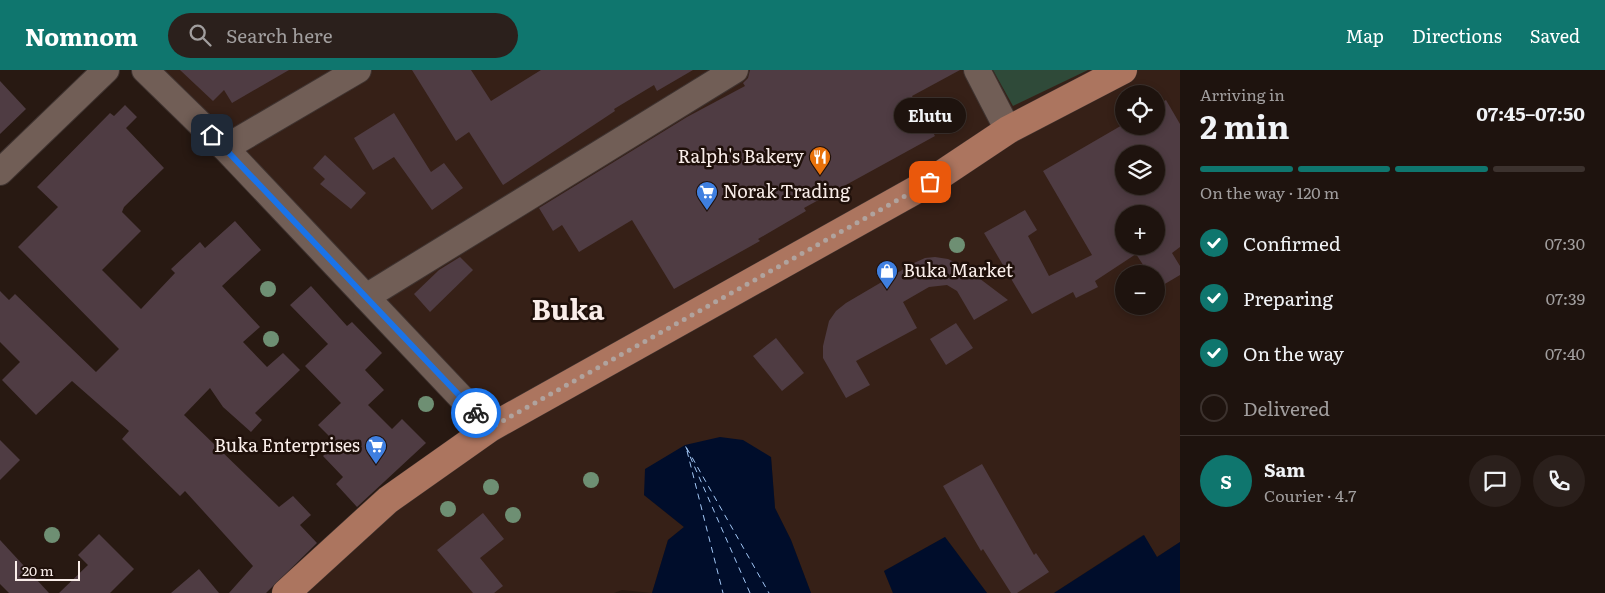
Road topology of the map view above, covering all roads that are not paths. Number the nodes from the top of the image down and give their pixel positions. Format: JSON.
{"nodes":[{"id":1,"x":106,"y":70,"type":"edge"},
{"id":2,"x":145,"y":70,"type":"edge"},
{"id":3,"x":358,"y":70,"type":"edge"},
{"id":4,"x":736,"y":70,"type":"edge"},
{"id":5,"x":977,"y":70,"type":"edge"},
{"id":6,"x":1123,"y":70,"type":"edge"},
{"id":7,"x":1008,"y":130,"type":"junction"},
{"id":8,"x":225,"y":148,"type":"junction"},
{"id":9,"x":0,"y":172,"type":"edge"},
{"id":10,"x":366,"y":297,"type":"junction"},
{"id":11,"x":490,"y":428,"type":"junction"},
{"id":12,"x":286,"y":593,"type":"edge"}],
"edges":[{"from":1,"to":9,"type":"street"},
{"from":2,"to":8,"type":"street"},
{"from":3,"to":8,"type":"street"},
{"from":4,"to":10,"type":"street"},
{"from":5,"to":7,"type":"street"},
{"from":6,"to":7,"type":"main road"},
{"from":7,"to":11,"type":"main road"},
{"from":8,"to":10,"type":"street"},
{"from":10,"to":11,"type":"street"},
{"from":11,"to":12,"type":"main road"}]}
